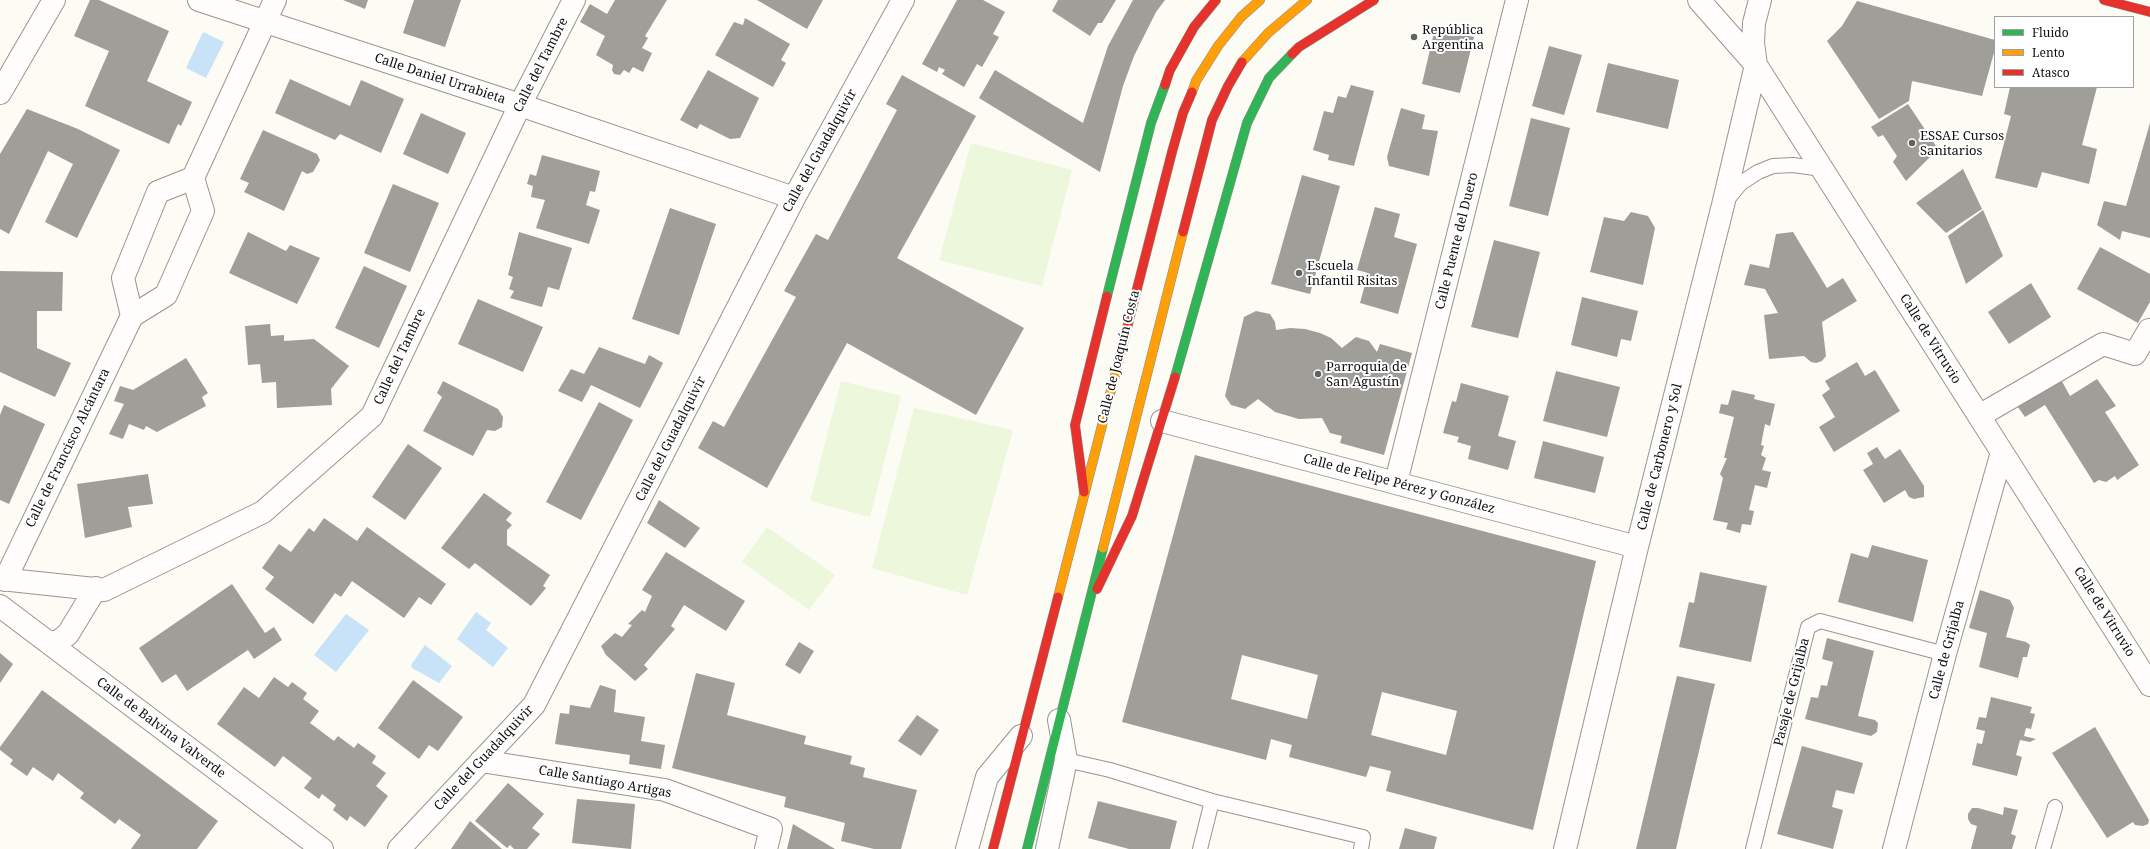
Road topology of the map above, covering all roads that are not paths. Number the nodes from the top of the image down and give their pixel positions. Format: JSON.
{"nodes":[{"id":1,"x":54,"y":0,"type":"edge"},
{"id":2,"x":199,"y":0,"type":"edge"},
{"id":3,"x":275,"y":0,"type":"edge"},
{"id":4,"x":574,"y":0,"type":"edge"},
{"id":5,"x":903,"y":0,"type":"edge"},
{"id":6,"x":1216,"y":0,"type":"edge"},
{"id":7,"x":1260,"y":0,"type":"edge"},
{"id":8,"x":1307,"y":0,"type":"edge"},
{"id":9,"x":1374,"y":0,"type":"edge"},
{"id":10,"x":1517,"y":0,"type":"edge"},
{"id":11,"x":1699,"y":0,"type":"edge"},
{"id":12,"x":1760,"y":0,"type":"edge"},
{"id":13,"x":2104,"y":0,"type":"edge"},
{"id":14,"x":2150,"y":12,"type":"edge"},
{"id":15,"x":266,"y":21,"type":"junction"},
{"id":16,"x":1756,"y":65,"type":"junction"},
{"id":17,"x":0,"y":93,"type":"edge"},
{"id":18,"x":520,"y":105,"type":"junction"},
{"id":19,"x":1822,"y":169,"type":"junction"},
{"id":20,"x":193,"y":178,"type":"junction"},
{"id":21,"x":794,"y":198,"type":"junction"},
{"id":22,"x":1723,"y":205,"type":"junction"},
{"id":23,"x":132,"y":316,"type":"junction"},
{"id":24,"x":2148,"y":330,"type":"dead end"},
{"id":25,"x":1979,"y":416,"type":"junction"},
{"id":26,"x":1162,"y":421,"type":"junction"},
{"id":27,"x":2002,"y":452,"type":"junction"},
{"id":28,"x":1396,"y":482,"type":"junction"},
{"id":29,"x":1084,"y":492,"type":"junction"},
{"id":30,"x":1637,"y":547,"type":"junction"},
{"id":31,"x":3,"y":580,"type":"edge"},
{"id":32,"x":96,"y":588,"type":"junction"},
{"id":33,"x":1090,"y":603,"type":"junction"},
{"id":34,"x":0,"y":606,"type":"edge"},
{"id":35,"x":49,"y":643,"type":"junction"},
{"id":36,"x":1945,"y":654,"type":"junction"},
{"id":37,"x":2150,"y":685,"type":"edge"},
{"id":38,"x":1059,"y":720,"type":"junction"},
{"id":39,"x":1021,"y":736,"type":"junction"},
{"id":40,"x":1066,"y":760,"type":"junction"},
{"id":41,"x":481,"y":761,"type":"junction"},
{"id":42,"x":1212,"y":801,"type":"junction"},
{"id":43,"x":2055,"y":807,"type":"dead end"},
{"id":44,"x":768,"y":839,"type":"edge"},
{"id":45,"x":322,"y":849,"type":"edge"},
{"id":46,"x":399,"y":849,"type":"edge"},
{"id":47,"x":967,"y":849,"type":"edge"},
{"id":48,"x":993,"y":849,"type":"edge"},
{"id":49,"x":1027,"y":849,"type":"edge"},
{"id":50,"x":1047,"y":849,"type":"edge"},
{"id":51,"x":1200,"y":849,"type":"edge"},
{"id":52,"x":1361,"y":849,"type":"edge"},
{"id":53,"x":1565,"y":849,"type":"edge"},
{"id":54,"x":1752,"y":849,"type":"edge"},
{"id":55,"x":1894,"y":849,"type":"edge"},
{"id":56,"x":2043,"y":849,"type":"edge"}],
"edges":[{"from":1,"to":17,"type":"street"},
{"from":2,"to":15,"type":"street","name":"Calle Daniel Urrabieta"},
{"from":3,"to":15,"type":"street"},
{"from":4,"to":18,"type":"street","name":"Calle del Tambre"},
{"from":5,"to":21,"type":"street","name":"Calle del Guadalquivir"},
{"from":6,"to":29,"type":"main road"},
{"from":7,"to":29,"type":"main road","name":"Calle de Joaquín Costa"},
{"from":8,"to":33,"type":"main road"},
{"from":9,"to":26,"type":"main road"},
{"from":10,"to":28,"type":"street","name":"Calle Puente del Duero"},
{"from":11,"to":16,"type":"street","name":"Calle de Vitruvio"},
{"from":12,"to":16,"type":"street"},
{"from":13,"to":14,"type":"main road"},
{"from":15,"to":18,"type":"street","name":"Calle Daniel Urrabieta"},
{"from":15,"to":20,"type":"street"},
{"from":16,"to":19,"type":"street","name":"Calle de Vitruvio"},
{"from":16,"to":22,"type":"street","name":"Calle de Carbonero y Sol"},
{"from":18,"to":21,"type":"street","name":"Calle Daniel Urrabieta"},
{"from":18,"to":32,"type":"street","name":"Calle del Tambre"},
{"from":19,"to":22,"type":"lane"},
{"from":19,"to":25,"type":"street","name":"Calle de Vitruvio"},
{"from":20,"to":23,"type":"street"},
{"from":20,"to":23,"type":"street"},
{"from":21,"to":41,"type":"street","name":"Calle del Guadalquivir"},
{"from":22,"to":30,"type":"street","name":"Calle de Carbonero y Sol"},
{"from":23,"to":31,"type":"street","name":"Calle de Francisco Alcántara"},
{"from":24,"to":25,"type":"street"},
{"from":25,"to":27,"type":"street","name":"Calle de Vitruvio"},
{"from":26,"to":28,"type":"street","name":"Calle de Felipe Pérez y González"},
{"from":26,"to":33,"type":"main road"},
{"from":27,"to":36,"type":"street","name":"Calle de Grijalba"},
{"from":27,"to":37,"type":"street","name":"Calle de Vitruvio"},
{"from":28,"to":30,"type":"street","name":"Calle de Felipe Pérez y González"},
{"from":29,"to":39,"type":"main road","name":"Calle de Joaquín Costa"},
{"from":30,"to":53,"type":"street","name":"Calle de Carbonero y Sol"},
{"from":31,"to":32,"type":"street","name":"Calle del Tambre"},
{"from":32,"to":35,"type":"street"},
{"from":33,"to":38,"type":"main road"},
{"from":34,"to":35,"type":"street","name":"Calle de Balvina Valverde"},
{"from":35,"to":45,"type":"street","name":"Calle de Balvina Valverde"},
{"from":36,"to":54,"type":"lane","name":"Pasaje de Grijalba"},
{"from":36,"to":55,"type":"street","name":"Calle de Grijalba"},
{"from":38,"to":40,"type":"street"},
{"from":38,"to":49,"type":"main road"},
{"from":39,"to":47,"type":"street","name":"Calle de Joaquín Costa"},
{"from":39,"to":48,"type":"main road","name":"Calle de Joaquín Costa"},
{"from":40,"to":42,"type":"lane"},
{"from":40,"to":50,"type":"street"},
{"from":41,"to":44,"type":"street","name":"Calle Santiago Artigas"},
{"from":41,"to":46,"type":"street","name":"Calle del Guadalquivir"},
{"from":42,"to":51,"type":"lane"},
{"from":42,"to":52,"type":"lane"},
{"from":43,"to":56,"type":"lane"}]}
